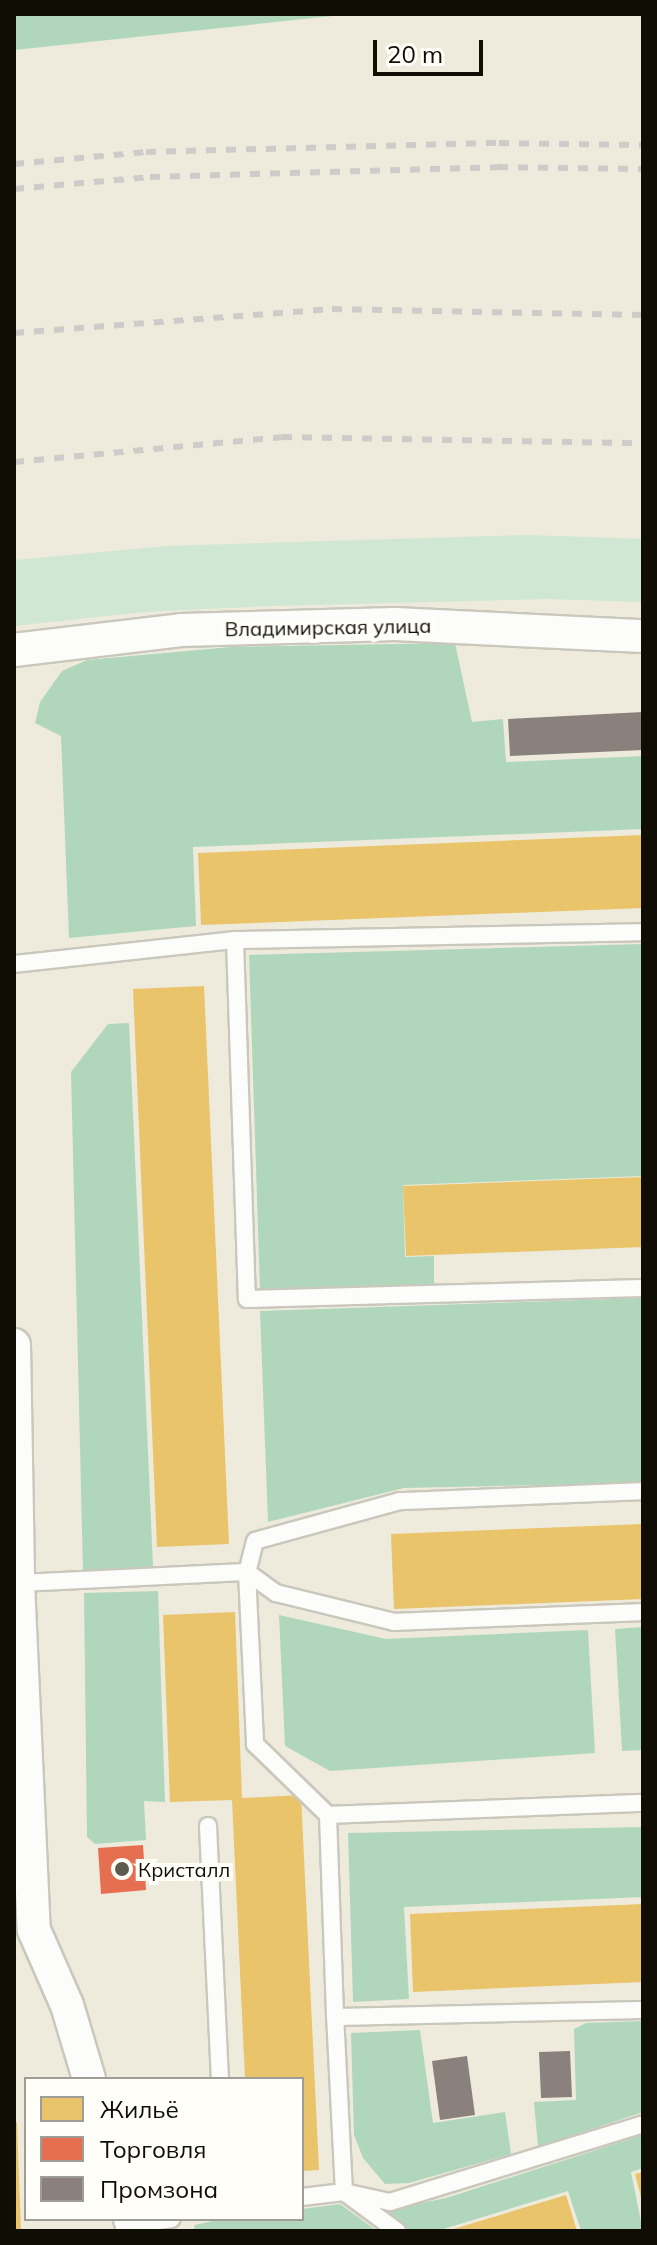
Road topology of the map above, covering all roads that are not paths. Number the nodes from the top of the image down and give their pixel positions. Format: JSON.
{"nodes":[{"id":1,"x":643,"y":636,"type":"edge"},
{"id":2,"x":14,"y":650,"type":"edge"},
{"id":3,"x":643,"y":932,"type":"edge"},
{"id":4,"x":235,"y":940,"type":"junction"},
{"id":5,"x":14,"y":964,"type":"edge"},
{"id":6,"x":643,"y":1288,"type":"edge"},
{"id":7,"x":14,"y":1345,"type":"edge"},
{"id":8,"x":15,"y":1466,"type":"edge"},
{"id":9,"x":643,"y":1491,"type":"edge"},
{"id":10,"x":247,"y":1572,"type":"junction"},
{"id":11,"x":18,"y":1583,"type":"junction"},
{"id":12,"x":643,"y":1612,"type":"edge"},
{"id":13,"x":19,"y":1741,"type":"edge"},
{"id":14,"x":643,"y":1803,"type":"edge"},
{"id":15,"x":328,"y":1815,"type":"junction"},
{"id":16,"x":208,"y":1826,"type":"dead end"},
{"id":17,"x":24,"y":1930,"type":"edge"},
{"id":18,"x":643,"y":2010,"type":"edge"},
{"id":19,"x":335,"y":2017,"type":"junction"},
{"id":20,"x":88,"y":2077,"type":"edge"},
{"id":21,"x":220,"y":2077,"type":"edge"},
{"id":22,"x":643,"y":2124,"type":"edge"},
{"id":23,"x":344,"y":2192,"type":"junction"},
{"id":24,"x":304,"y":2197,"type":"edge"},
{"id":25,"x":159,"y":2221,"type":"edge"},
{"id":26,"x":132,"y":2225,"type":"edge"},
{"id":27,"x":397,"y":2231,"type":"edge"}],
"edges":[{"from":1,"to":2,"type":"street","name":"Владимирская улица"},
{"from":3,"to":4,"type":"lane"},
{"from":4,"to":5,"type":"lane"},
{"from":4,"to":6,"type":"lane"},
{"from":7,"to":8,"type":"street"},
{"from":8,"to":11,"type":"street"},
{"from":9,"to":10,"type":"lane"},
{"from":10,"to":11,"type":"lane"},
{"from":10,"to":12,"type":"lane"},
{"from":10,"to":15,"type":"lane"},
{"from":11,"to":13,"type":"street"},
{"from":13,"to":17,"type":"street"},
{"from":14,"to":15,"type":"lane"},
{"from":15,"to":19,"type":"lane"},
{"from":16,"to":21,"type":"lane"},
{"from":17,"to":20,"type":"street"},
{"from":18,"to":19,"type":"lane"},
{"from":19,"to":23,"type":"lane"},
{"from":22,"to":23,"type":"lane"},
{"from":23,"to":24,"type":"lane"},
{"from":23,"to":27,"type":"lane"},
{"from":25,"to":26,"type":"lane"}]}
